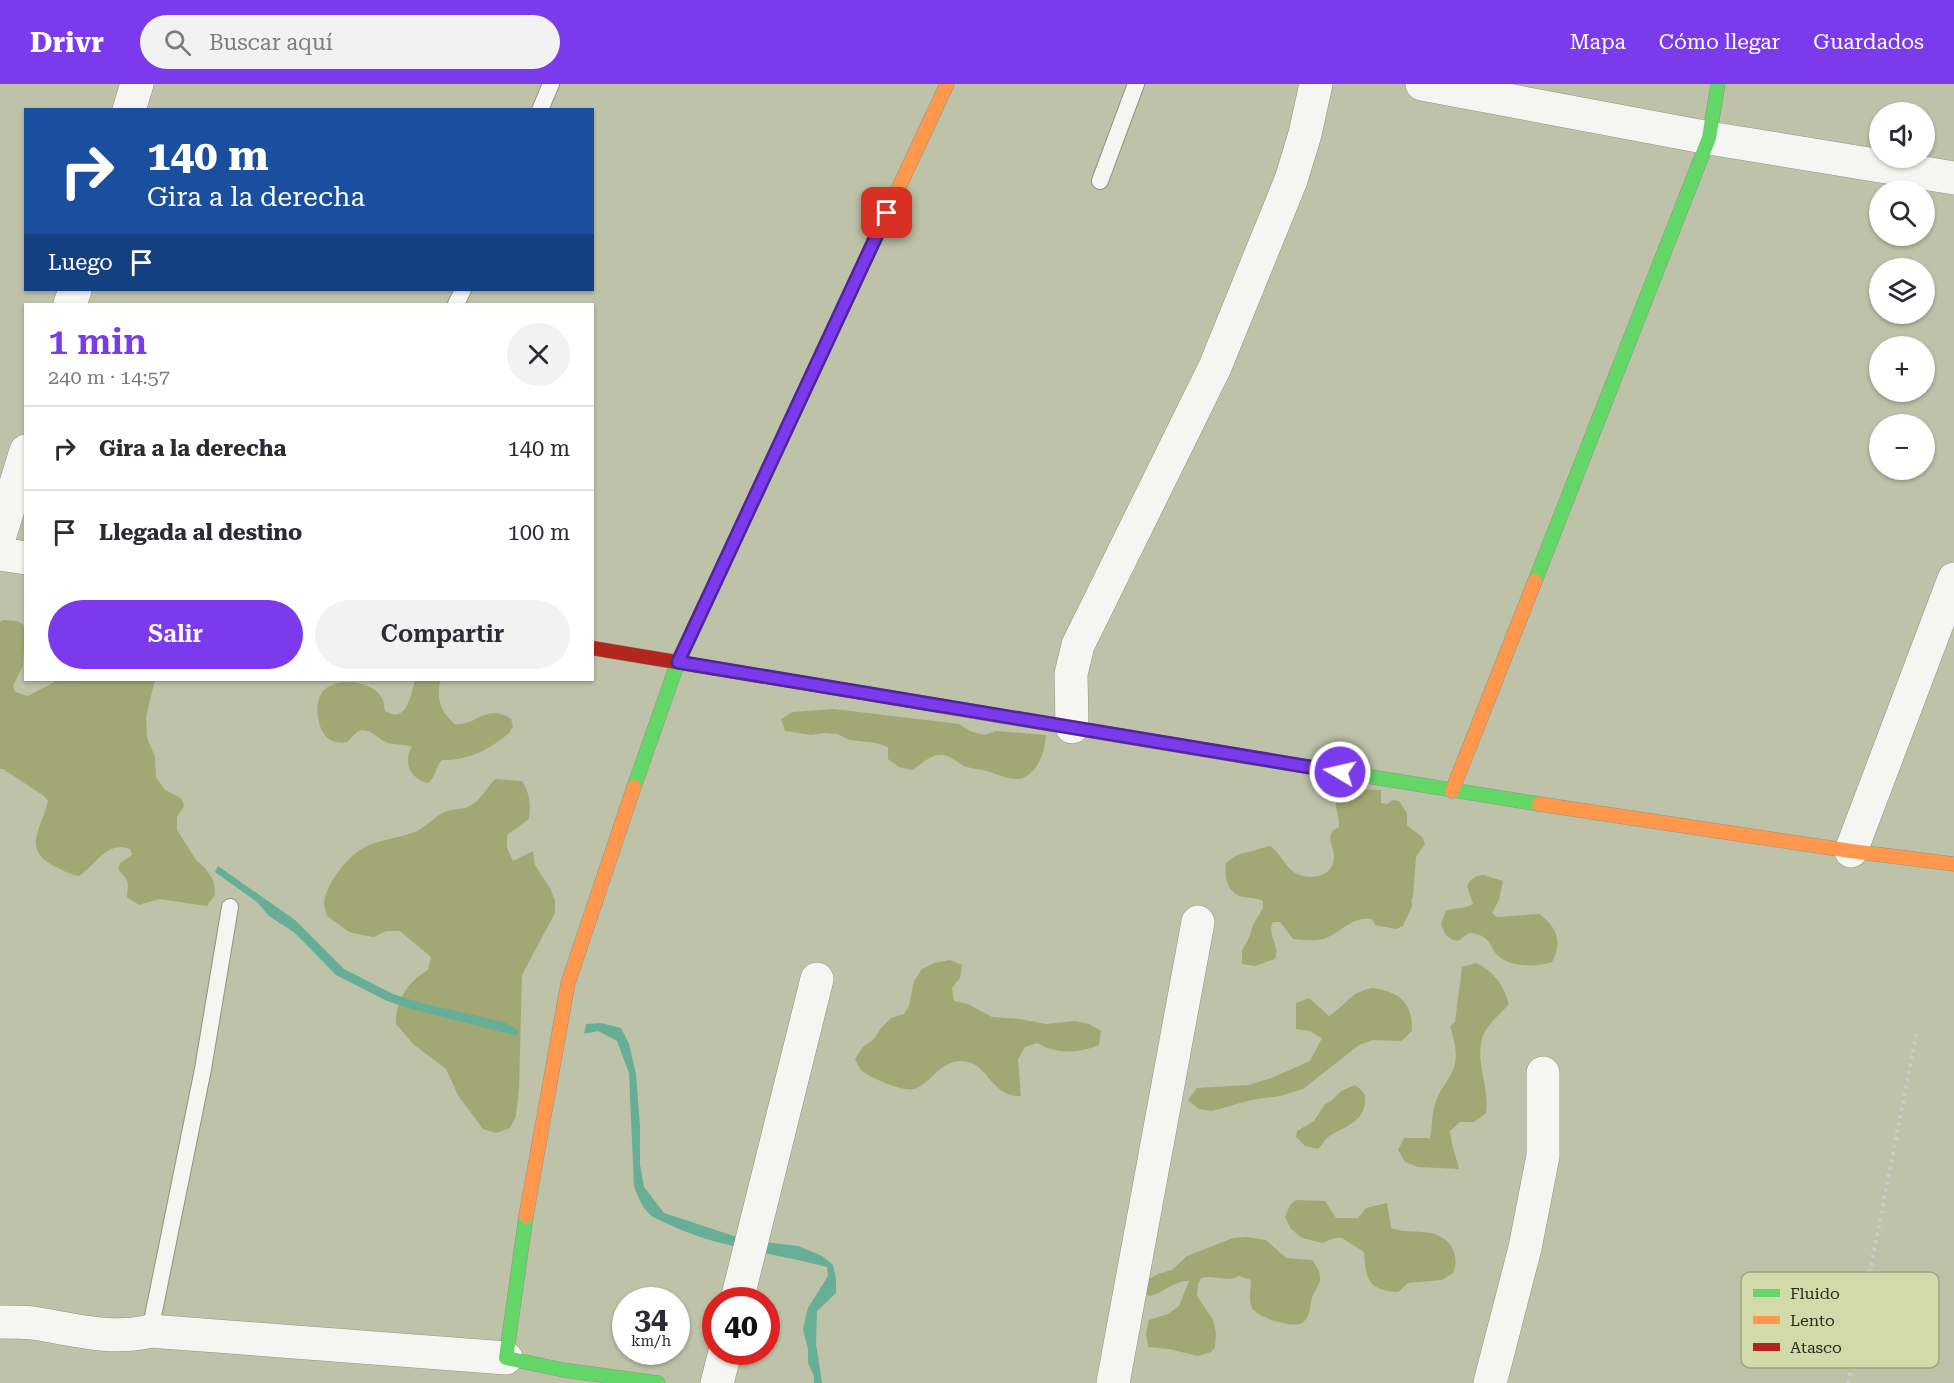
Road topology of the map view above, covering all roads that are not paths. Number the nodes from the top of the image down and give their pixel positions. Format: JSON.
{"nodes":[{"id":1,"x":137,"y":84,"type":"edge"},
{"id":2,"x":551,"y":84,"type":"edge"},
{"id":3,"x":947,"y":84,"type":"edge"},
{"id":4,"x":1136,"y":84,"type":"edge"},
{"id":5,"x":1316,"y":84,"type":"edge"},
{"id":6,"x":1422,"y":84,"type":"edge"},
{"id":7,"x":1718,"y":84,"type":"edge"},
{"id":8,"x":130,"y":108,"type":"edge"},
{"id":9,"x":541,"y":108,"type":"edge"},
{"id":10,"x":1709,"y":138,"type":"junction"},
{"id":11,"x":1954,"y":178,"type":"edge"},
{"id":12,"x":1100,"y":181,"type":"dead end"},
{"id":13,"x":24,"y":457,"type":"edge"},
{"id":14,"x":0,"y":535,"type":"edge"},
{"id":15,"x":0,"y":554,"type":"edge"},
{"id":16,"x":24,"y":558,"type":"edge"},
{"id":17,"x":1954,"y":579,"type":"edge"},
{"id":18,"x":594,"y":648,"type":"edge"},
{"id":19,"x":678,"y":662,"type":"junction"},
{"id":20,"x":1072,"y":728,"type":"junction"},
{"id":21,"x":1452,"y":791,"type":"junction"},
{"id":22,"x":1851,"y":851,"type":"junction"},
{"id":23,"x":1954,"y":864,"type":"edge"},
{"id":24,"x":230,"y":907,"type":"dead end"},
{"id":25,"x":1198,"y":922,"type":"dead end"},
{"id":26,"x":817,"y":978,"type":"dead end"},
{"id":27,"x":1544,"y":1073,"type":"dead end"},
{"id":28,"x":740,"y":1287,"type":"edge"},
{"id":29,"x":0,"y":1322,"type":"edge"},
{"id":30,"x":150,"y":1331,"type":"junction"},
{"id":31,"x":506,"y":1358,"type":"junction"},
{"id":32,"x":722,"y":1365,"type":"edge"},
{"id":33,"x":658,"y":1383,"type":"edge"},
{"id":34,"x":717,"y":1383,"type":"edge"},
{"id":35,"x":1113,"y":1383,"type":"edge"},
{"id":36,"x":1490,"y":1383,"type":"edge"}],
"edges":[{"from":1,"to":8,"type":"street"},
{"from":2,"to":9,"type":"lane"},
{"from":3,"to":19,"type":"street"},
{"from":4,"to":12,"type":"lane"},
{"from":5,"to":20,"type":"street"},
{"from":6,"to":10,"type":"street"},
{"from":7,"to":10,"type":"street"},
{"from":10,"to":11,"type":"street"},
{"from":10,"to":21,"type":"street"},
{"from":13,"to":14,"type":"street"},
{"from":15,"to":16,"type":"street"},
{"from":17,"to":22,"type":"street"},
{"from":18,"to":19,"type":"street"},
{"from":19,"to":20,"type":"street"},
{"from":19,"to":31,"type":"street"},
{"from":20,"to":21,"type":"street"},
{"from":21,"to":22,"type":"street"},
{"from":22,"to":23,"type":"street"},
{"from":24,"to":30,"type":"lane"},
{"from":25,"to":35,"type":"street"},
{"from":26,"to":28,"type":"street"},
{"from":27,"to":36,"type":"street"},
{"from":29,"to":30,"type":"street"},
{"from":30,"to":31,"type":"street"},
{"from":31,"to":33,"type":"street"},
{"from":32,"to":34,"type":"street"}]}
